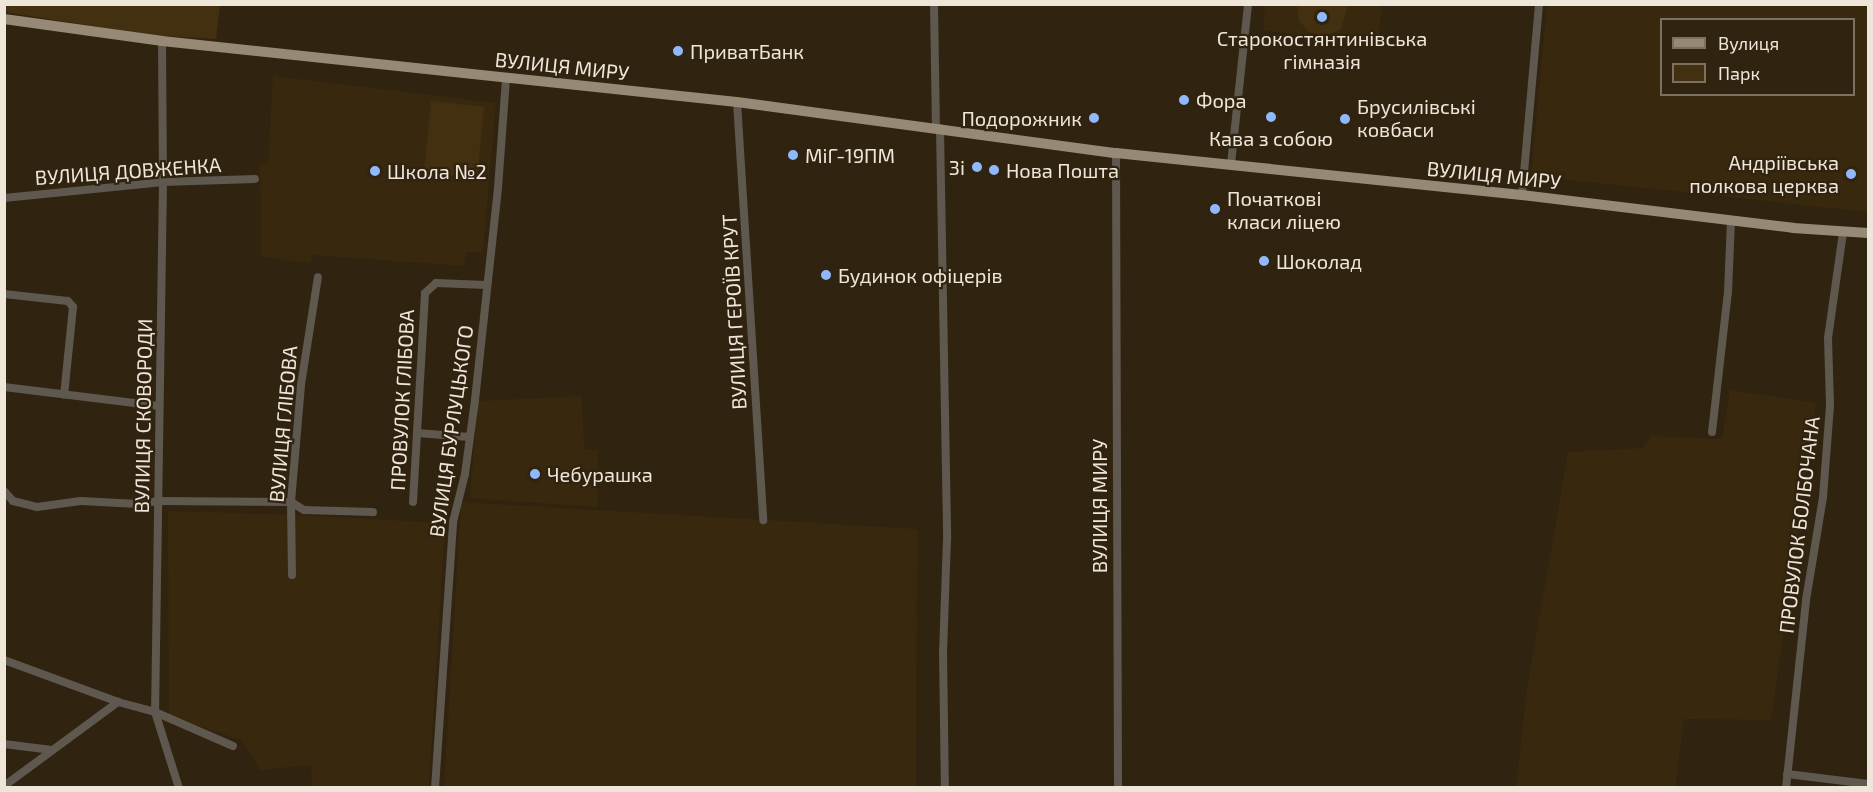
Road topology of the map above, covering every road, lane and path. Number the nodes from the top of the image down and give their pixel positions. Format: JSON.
{"nodes":[{"id":1,"x":934,"y":4,"type":"edge"},
{"id":2,"x":1248,"y":4,"type":"edge"},
{"id":3,"x":1539,"y":4,"type":"edge"},
{"id":4,"x":4,"y":19,"type":"edge"},
{"id":5,"x":162,"y":41,"type":"junction"},
{"id":6,"x":506,"y":79,"type":"junction"},
{"id":7,"x":737,"y":102,"type":"junction"},
{"id":8,"x":938,"y":128,"type":"junction"},
{"id":9,"x":1116,"y":153,"type":"junction"},
{"id":10,"x":1231,"y":164,"type":"junction"},
{"id":11,"x":255,"y":179,"type":"dead end"},
{"id":12,"x":163,"y":182,"type":"junction"},
{"id":13,"x":1522,"y":195,"type":"junction"},
{"id":14,"x":4,"y":198,"type":"edge"},
{"id":15,"x":1731,"y":220,"type":"junction"},
{"id":16,"x":1843,"y":232,"type":"junction"},
{"id":17,"x":1869,"y":233,"type":"edge"},
{"id":18,"x":318,"y":277,"type":"dead end"},
{"id":19,"x":486,"y":285,"type":"junction"},
{"id":20,"x":4,"y":294,"type":"edge"},
{"id":21,"x":4,"y":387,"type":"edge"},
{"id":22,"x":64,"y":395,"type":"junction"},
{"id":23,"x":159,"y":406,"type":"junction"},
{"id":24,"x":1712,"y":432,"type":"dead end"},
{"id":25,"x":417,"y":433,"type":"junction"},
{"id":26,"x":470,"y":437,"type":"junction"},
{"id":27,"x":4,"y":491,"type":"edge"},
{"id":28,"x":159,"y":501,"type":"junction"},
{"id":29,"x":291,"y":502,"type":"junction"},
{"id":30,"x":413,"y":502,"type":"dead end"},
{"id":31,"x":373,"y":512,"type":"dead end"},
{"id":32,"x":763,"y":520,"type":"dead end"},
{"id":33,"x":292,"y":575,"type":"dead end"},
{"id":34,"x":4,"y":660,"type":"edge"},
{"id":35,"x":118,"y":702,"type":"junction"},
{"id":36,"x":155,"y":712,"type":"junction"},
{"id":37,"x":4,"y":744,"type":"edge"},
{"id":38,"x":233,"y":746,"type":"dead end"},
{"id":39,"x":52,"y":750,"type":"junction"},
{"id":40,"x":1787,"y":774,"type":"junction"},
{"id":41,"x":1869,"y":784,"type":"edge"},
{"id":42,"x":4,"y":786,"type":"edge"},
{"id":43,"x":179,"y":788,"type":"edge"},
{"id":44,"x":435,"y":788,"type":"edge"},
{"id":45,"x":945,"y":788,"type":"edge"},
{"id":46,"x":1118,"y":788,"type":"edge"},
{"id":47,"x":1786,"y":788,"type":"edge"}],
"edges":[{"from":1,"to":8,"type":"street"},
{"from":2,"to":10,"type":"street"},
{"from":3,"to":13,"type":"street"},
{"from":4,"to":5,"type":"main road","name":"ВУЛИЦЯ МИРУ"},
{"from":5,"to":6,"type":"main road","name":"ВУЛИЦЯ МИРУ"},
{"from":5,"to":12,"type":"street","name":"ВУЛИЦЯ СКОВОРОДИ"},
{"from":6,"to":7,"type":"main road","name":"ВУЛИЦЯ МИРУ"},
{"from":6,"to":19,"type":"street","name":"ВУЛИЦЯ БУРЛУЦЬКОГО"},
{"from":7,"to":8,"type":"main road","name":"ВУЛИЦЯ МИРУ"},
{"from":7,"to":32,"type":"street","name":"ВУЛИЦЯ ГЕРОЇВ КРУТ"},
{"from":8,"to":9,"type":"main road","name":"ВУЛИЦЯ МИРУ"},
{"from":8,"to":45,"type":"street"},
{"from":9,"to":10,"type":"main road","name":"ВУЛИЦЯ МИРУ"},
{"from":9,"to":46,"type":"street","name":"ВУЛИЦЯ МИРУ"},
{"from":10,"to":13,"type":"main road","name":"ВУЛИЦЯ МИРУ"},
{"from":11,"to":12,"type":"street","name":"ВУЛИЦЯ ДОВЖЕНКА"},
{"from":12,"to":14,"type":"street","name":"ВУЛИЦЯ ДОВЖЕНКА"},
{"from":12,"to":23,"type":"street","name":"ВУЛИЦЯ СКОВОРОДИ"},
{"from":13,"to":15,"type":"main road","name":"ВУЛИЦЯ МИРУ"},
{"from":15,"to":16,"type":"main road","name":"ВУЛИЦЯ МИРУ"},
{"from":15,"to":24,"type":"street"},
{"from":16,"to":17,"type":"main road","name":"ВУЛИЦЯ МИРУ"},
{"from":16,"to":40,"type":"street","name":"ПРОВУЛОК БОЛБОЧАНА"},
{"from":18,"to":29,"type":"street","name":"ВУЛИЦЯ ГЛІБОВА"},
{"from":19,"to":25,"type":"street","name":"ПРОВУЛОК ГЛІБОВА"},
{"from":19,"to":26,"type":"street","name":"ВУЛИЦЯ БУРЛУЦЬКОГО"},
{"from":20,"to":22,"type":"street"},
{"from":21,"to":22,"type":"street"},
{"from":22,"to":23,"type":"street"},
{"from":23,"to":28,"type":"street","name":"ВУЛИЦЯ СКОВОРОДИ"},
{"from":25,"to":26,"type":"street"},
{"from":25,"to":30,"type":"street","name":"ПРОВУЛОК ГЛІБОВА"},
{"from":26,"to":44,"type":"street","name":"ВУЛИЦЯ БУРЛУЦЬКОГО"},
{"from":27,"to":28,"type":"street","name":"ПРОВУЛОК ГЛІБОВА"},
{"from":28,"to":29,"type":"street","name":"ПРОВУЛОК ГЛІБОВА"},
{"from":28,"to":36,"type":"street","name":"ВУЛИЦЯ СКОВОРОДИ"},
{"from":29,"to":31,"type":"street","name":"ПРОВУЛОК ГЛІБОВА"},
{"from":29,"to":33,"type":"street","name":"ВУЛИЦЯ ГЛІБОВА"},
{"from":34,"to":35,"type":"street"},
{"from":35,"to":36,"type":"street"},
{"from":35,"to":39,"type":"street"},
{"from":36,"to":38,"type":"street"},
{"from":36,"to":43,"type":"street","name":"ВУЛИЦЯ СКОВОРОДИ"},
{"from":37,"to":39,"type":"street"},
{"from":39,"to":42,"type":"street"},
{"from":40,"to":41,"type":"street"},
{"from":40,"to":47,"type":"street","name":"ПРОВУЛОК БОЛБОЧАНА"}]}
